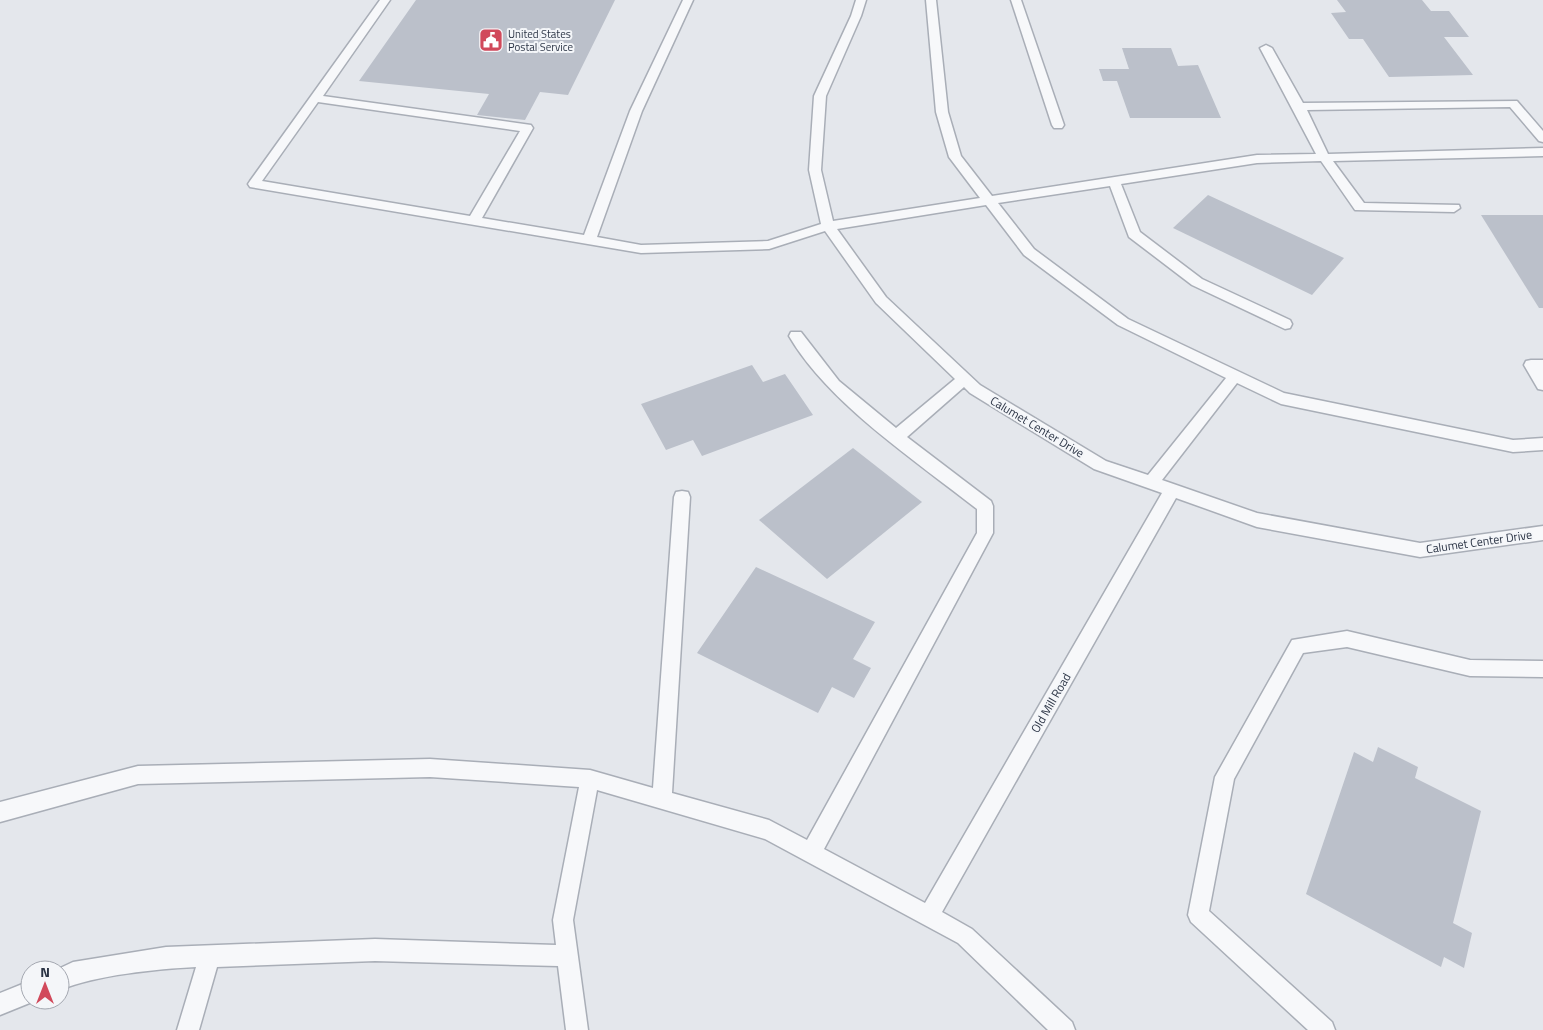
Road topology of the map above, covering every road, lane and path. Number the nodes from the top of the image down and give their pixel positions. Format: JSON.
{"nodes":[{"id":1,"x":385,"y":0,"type":"edge"},
{"id":2,"x":688,"y":0,"type":"edge"},
{"id":3,"x":861,"y":0,"type":"edge"},
{"id":4,"x":932,"y":0,"type":"edge"},
{"id":5,"x":1016,"y":0,"type":"edge"},
{"id":6,"x":1266,"y":48,"type":"dead end"},
{"id":7,"x":315,"y":98,"type":"junction"},
{"id":8,"x":1300,"y":107,"type":"junction"},
{"id":9,"x":1058,"y":125,"type":"dead end"},
{"id":10,"x":1543,"y":138,"type":"edge"},
{"id":11,"x":1543,"y":152,"type":"edge"},
{"id":12,"x":1324,"y":157,"type":"junction"},
{"id":13,"x":1114,"y":181,"type":"junction"},
{"id":14,"x":988,"y":200,"type":"junction"},
{"id":15,"x":1454,"y":208,"type":"dead end"},
{"id":16,"x":474,"y":221,"type":"junction"},
{"id":17,"x":828,"y":226,"type":"junction"},
{"id":18,"x":589,"y":240,"type":"junction"},
{"id":19,"x":1285,"y":324,"type":"dead end"},
{"id":20,"x":796,"y":336,"type":"dead end"},
{"id":21,"x":1543,"y":365,"type":"edge"},
{"id":22,"x":1235,"y":376,"type":"junction"},
{"id":23,"x":964,"y":379,"type":"junction"},
{"id":24,"x":1543,"y":385,"type":"edge"},
{"id":25,"x":896,"y":437,"type":"junction"},
{"id":26,"x":1543,"y":444,"type":"edge"},
{"id":27,"x":1151,"y":483,"type":"junction"},
{"id":28,"x":1172,"y":490,"type":"junction"},
{"id":29,"x":682,"y":497,"type":"dead end"},
{"id":30,"x":1543,"y":533,"type":"edge"},
{"id":31,"x":1543,"y":669,"type":"edge"},
{"id":32,"x":590,"y":779,"type":"junction"},
{"id":33,"x":662,"y":800,"type":"junction"},
{"id":34,"x":0,"y":812,"type":"edge"},
{"id":35,"x":811,"y":853,"type":"junction"},
{"id":36,"x":929,"y":916,"type":"junction"},
{"id":37,"x":210,"y":956,"type":"junction"},
{"id":38,"x":568,"y":956,"type":"junction"},
{"id":39,"x":70,"y":975,"type":"edge"},
{"id":40,"x":20,"y":996,"type":"edge"},
{"id":41,"x":0,"y":1004,"type":"edge"},
{"id":42,"x":188,"y":1030,"type":"edge"},
{"id":43,"x":577,"y":1030,"type":"edge"},
{"id":44,"x":1064,"y":1030,"type":"edge"},
{"id":45,"x":1324,"y":1030,"type":"edge"}],
"edges":[{"from":1,"to":7,"type":"lane"},
{"from":2,"to":18,"type":"lane"},
{"from":3,"to":17,"type":"lane","name":"Calumet Center Drive"},
{"from":4,"to":14,"type":"lane"},
{"from":5,"to":9,"type":"lane"},
{"from":6,"to":8,"type":"lane"},
{"from":7,"to":16,"type":"lane"},
{"from":7,"to":16,"type":"lane"},
{"from":8,"to":10,"type":"lane"},
{"from":8,"to":12,"type":"lane"},
{"from":11,"to":12,"type":"lane"},
{"from":12,"to":13,"type":"lane"},
{"from":12,"to":15,"type":"lane"},
{"from":13,"to":14,"type":"lane"},
{"from":13,"to":19,"type":"lane"},
{"from":14,"to":17,"type":"lane"},
{"from":14,"to":22,"type":"lane"},
{"from":16,"to":18,"type":"lane"},
{"from":17,"to":18,"type":"lane"},
{"from":17,"to":23,"type":"lane","name":"Calumet Center Drive"},
{"from":20,"to":25,"type":"lane"},
{"from":21,"to":24,"type":"lane"},
{"from":22,"to":26,"type":"lane"},
{"from":22,"to":27,"type":"lane"},
{"from":23,"to":25,"type":"lane"},
{"from":23,"to":27,"type":"lane","name":"Calumet Center Drive"},
{"from":25,"to":35,"type":"lane"},
{"from":27,"to":28,"type":"lane","name":"Calumet Center Drive"},
{"from":28,"to":30,"type":"lane","name":"Calumet Center Drive"},
{"from":28,"to":36,"type":"lane","name":"Old Mill Road"},
{"from":29,"to":33,"type":"lane"},
{"from":31,"to":45,"type":"lane"},
{"from":32,"to":33,"type":"lane"},
{"from":32,"to":34,"type":"lane"},
{"from":32,"to":38,"type":"lane"},
{"from":33,"to":35,"type":"lane"},
{"from":35,"to":36,"type":"lane"},
{"from":36,"to":44,"type":"lane"},
{"from":37,"to":38,"type":"lane"},
{"from":37,"to":39,"type":"lane"},
{"from":37,"to":42,"type":"lane"},
{"from":38,"to":43,"type":"lane"},
{"from":40,"to":41,"type":"lane"}]}
